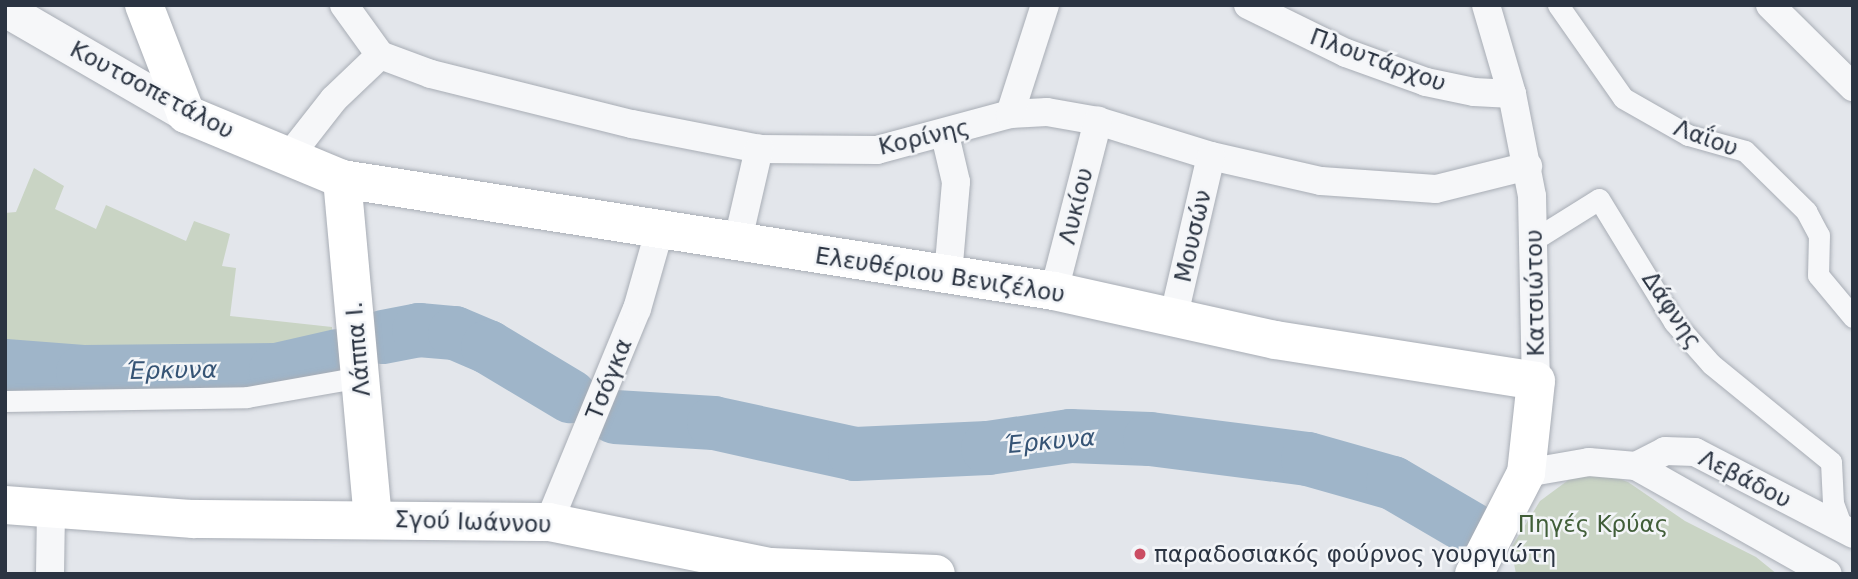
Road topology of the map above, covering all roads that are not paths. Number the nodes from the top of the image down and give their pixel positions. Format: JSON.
{"nodes":[{"id":1,"x":144,"y":5,"type":"edge"},
{"id":2,"x":344,"y":5,"type":"edge"},
{"id":3,"x":1045,"y":5,"type":"edge"},
{"id":4,"x":1248,"y":5,"type":"edge"},
{"id":5,"x":1486,"y":5,"type":"edge"},
{"id":6,"x":1558,"y":5,"type":"edge"},
{"id":7,"x":1770,"y":5,"type":"edge"},
{"id":8,"x":5,"y":9,"type":"edge"},
{"id":9,"x":380,"y":55,"type":"junction"},
{"id":10,"x":1853,"y":87,"type":"edge"},
{"id":11,"x":1512,"y":94,"type":"junction"},
{"id":12,"x":186,"y":114,"type":"junction"},
{"id":13,"x":1010,"y":114,"type":"junction"},
{"id":14,"x":1098,"y":121,"type":"junction"},
{"id":15,"x":944,"y":135,"type":"junction"},
{"id":16,"x":759,"y":149,"type":"junction"},
{"id":17,"x":1211,"y":156,"type":"junction"},
{"id":18,"x":287,"y":159,"type":"junction"},
{"id":19,"x":1528,"y":166,"type":"junction"},
{"id":20,"x":342,"y":179,"type":"junction"},
{"id":21,"x":659,"y":232,"type":"junction"},
{"id":22,"x":1535,"y":239,"type":"junction"},
{"id":23,"x":737,"y":244,"type":"junction"},
{"id":24,"x":948,"y":276,"type":"junction"},
{"id":25,"x":1054,"y":291,"type":"junction"},
{"id":26,"x":1174,"y":316,"type":"junction"},
{"id":27,"x":1853,"y":317,"type":"edge"},
{"id":28,"x":360,"y":377,"type":"junction"},
{"id":29,"x":1536,"y":381,"type":"junction"},
{"id":30,"x":5,"y":401,"type":"edge"},
{"id":31,"x":1636,"y":466,"type":"junction"},
{"id":32,"x":1526,"y":472,"type":"junction"},
{"id":33,"x":5,"y":505,"type":"edge"},
{"id":34,"x":51,"y":509,"type":"junction"},
{"id":35,"x":373,"y":520,"type":"junction"},
{"id":36,"x":549,"y":522,"type":"junction"},
{"id":37,"x":1848,"y":532,"type":"edge"},
{"id":38,"x":50,"y":574,"type":"edge"},
{"id":39,"x":936,"y":574,"type":"edge"},
{"id":40,"x":1474,"y":574,"type":"edge"},
{"id":41,"x":1828,"y":574,"type":"edge"}],
"edges":[{"from":1,"to":12,"type":"main road"},
{"from":2,"to":9,"type":"street"},
{"from":3,"to":13,"type":"street"},
{"from":4,"to":11,"type":"street","name":"Πλουτάρχου"},
{"from":5,"to":11,"type":"street","name":"Κατσιώτου"},
{"from":6,"to":27,"type":"street","name":"Λαΐου"},
{"from":7,"to":10,"type":"street"},
{"from":8,"to":12,"type":"street","name":"Κουτσοπετάλου"},
{"from":9,"to":16,"type":"street","name":"Κορίνης"},
{"from":9,"to":18,"type":"street"},
{"from":11,"to":19,"type":"street","name":"Κατσιώτου"},
{"from":12,"to":18,"type":"main road","name":"Κουτσοπετάλου"},
{"from":13,"to":14,"type":"street","name":"Κορίνης"},
{"from":13,"to":15,"type":"street","name":"Κορίνης"},
{"from":14,"to":17,"type":"street","name":"Κορίνης"},
{"from":14,"to":25,"type":"street","name":"Λυκίου"},
{"from":15,"to":16,"type":"street","name":"Κορίνης"},
{"from":15,"to":24,"type":"street"},
{"from":16,"to":23,"type":"street"},
{"from":17,"to":19,"type":"street","name":"Κορίνης"},
{"from":17,"to":26,"type":"street","name":"Μουσών"},
{"from":18,"to":20,"type":"main road","name":"Κουτσοπετάλου"},
{"from":19,"to":22,"type":"street","name":"Κατσιώτου"},
{"from":20,"to":21,"type":"main road","name":"Ελευθέριου Βενιζέλου"},
{"from":20,"to":28,"type":"main road","name":"Λάππα Ι."},
{"from":21,"to":23,"type":"main road","name":"Ελευθέριου Βενιζέλου"},
{"from":21,"to":36,"type":"street","name":"Τσόγκα"},
{"from":22,"to":29,"type":"street","name":"Κατσιώτου"},
{"from":22,"to":37,"type":"street","name":"Δάφνης"},
{"from":23,"to":24,"type":"main road","name":"Ελευθέριου Βενιζέλου"},
{"from":24,"to":25,"type":"main road","name":"Ελευθέριου Βενιζέλου"},
{"from":25,"to":26,"type":"main road","name":"Ελευθέριου Βενιζέλου"},
{"from":26,"to":29,"type":"main road","name":"Ελευθέριου Βενιζέλου"},
{"from":28,"to":30,"type":"street"},
{"from":28,"to":35,"type":"main road","name":"Λάππα Ι."},
{"from":29,"to":32,"type":"main road","name":"Κατσιώτου"},
{"from":31,"to":32,"type":"street","name":"Λεβάδου"},
{"from":31,"to":37,"type":"street","name":"Λεβάδου"},
{"from":31,"to":41,"type":"street","name":"Λεβάδου"},
{"from":32,"to":40,"type":"main road","name":"Κατσιώτου"},
{"from":33,"to":34,"type":"main road","name":"Σγού Ιωάννου"},
{"from":34,"to":35,"type":"main road","name":"Σγού Ιωάννου"},
{"from":34,"to":38,"type":"street"},
{"from":35,"to":36,"type":"main road","name":"Σγού Ιωάννου"},
{"from":36,"to":39,"type":"main road","name":"Σγού Ιωάννου"}]}
